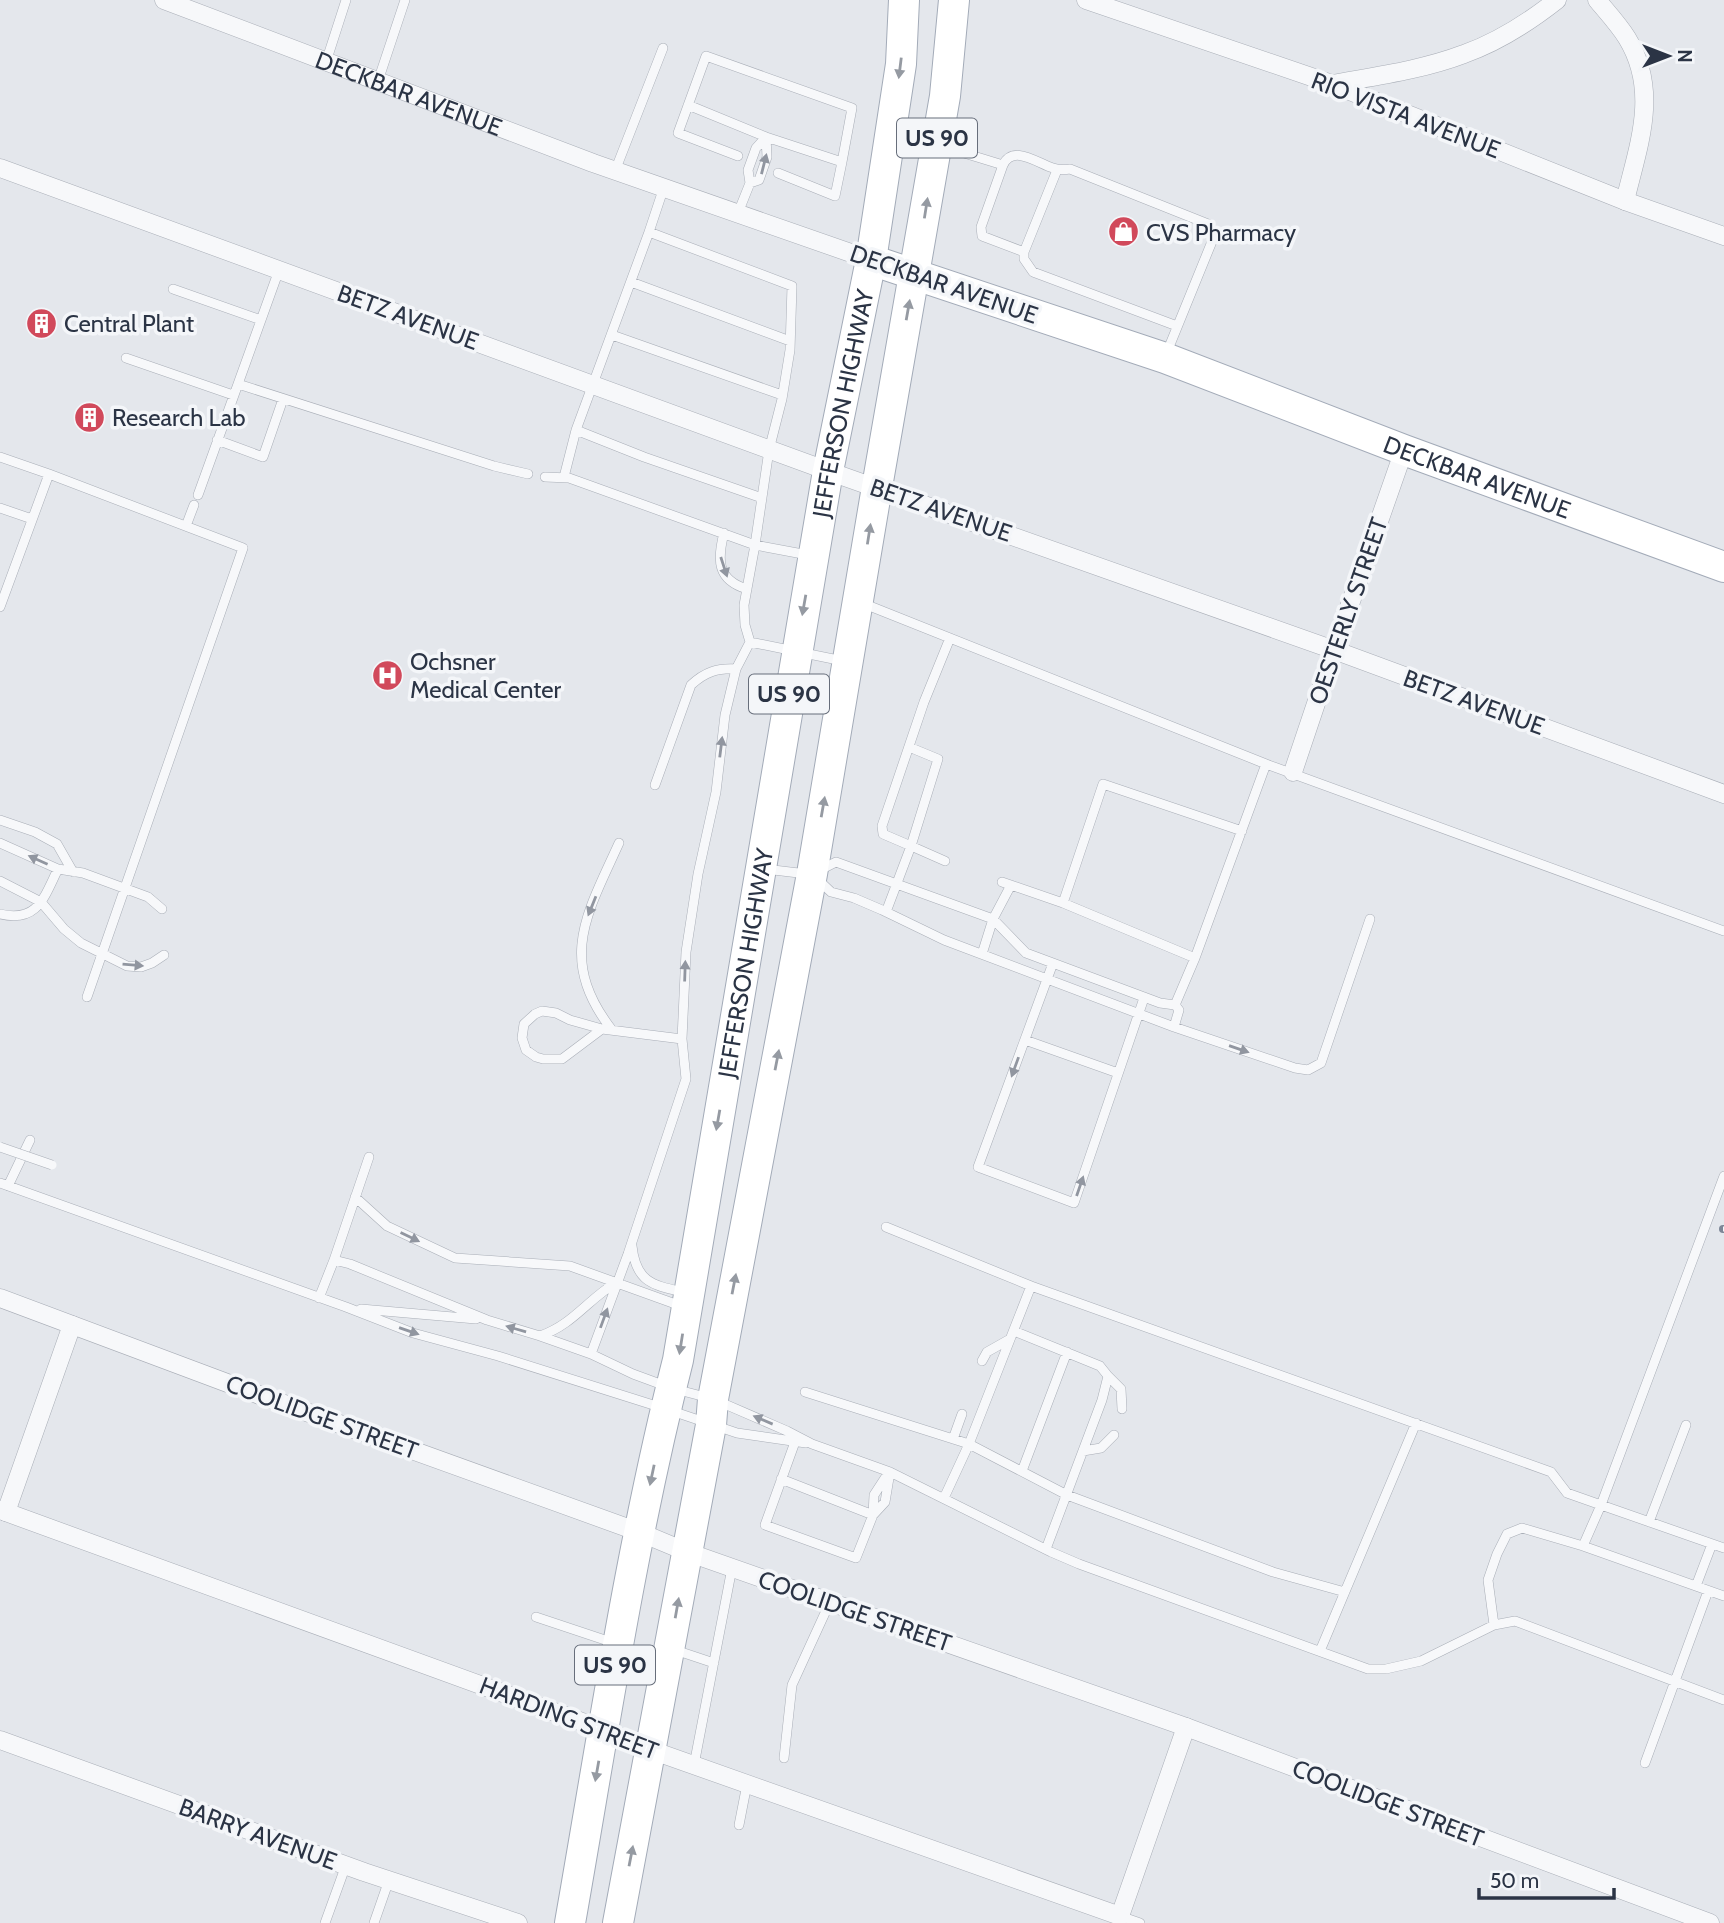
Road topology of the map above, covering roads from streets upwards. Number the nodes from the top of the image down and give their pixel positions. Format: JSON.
{"nodes":[{"id":1,"x":164,"y":0,"type":"edge"},
{"id":2,"x":904,"y":0,"type":"edge"},
{"id":3,"x":954,"y":0,"type":"edge"},
{"id":4,"x":1086,"y":0,"type":"edge"},
{"id":5,"x":1557,"y":0,"type":"edge"},
{"id":6,"x":1597,"y":0,"type":"edge"},
{"id":7,"x":1332,"y":84,"type":"junction"},
{"id":8,"x":0,"y":168,"type":"edge"},
{"id":9,"x":1625,"y":201,"type":"junction"},
{"id":10,"x":1724,"y":236,"type":"edge"},
{"id":11,"x":871,"y":260,"type":"junction"},
{"id":12,"x":915,"y":275,"type":"junction"},
{"id":13,"x":1404,"y":450,"type":"junction"},
{"id":14,"x":828,"y":471,"type":"junction"},
{"id":15,"x":877,"y":487,"type":"junction"},
{"id":16,"x":1724,"y":567,"type":"edge"},
{"id":17,"x":1334,"y":650,"type":"junction"},
{"id":18,"x":1293,"y":772,"type":"road end"},
{"id":19,"x":1724,"y":794,"type":"edge"},
{"id":20,"x":0,"y":1298,"type":"edge"},
{"id":21,"x":72,"y":1325,"type":"junction"},
{"id":22,"x":3,"y":1511,"type":"edge"},
{"id":23,"x":639,"y":1532,"type":"junction"},
{"id":24,"x":687,"y":1552,"type":"junction"},
{"id":25,"x":1186,"y":1727,"type":"junction"},
{"id":26,"x":604,"y":1730,"type":"junction"},
{"id":27,"x":0,"y":1740,"type":"edge"},
{"id":28,"x":651,"y":1750,"type":"junction"},
{"id":29,"x":615,"y":1920,"type":"edge"},
{"id":30,"x":518,"y":1923,"type":"edge"},
{"id":31,"x":570,"y":1923,"type":"edge"},
{"id":32,"x":1710,"y":1923,"type":"edge"}],
"edges":[{"from":1,"to":11,"type":"street","name":"DECKBAR AVENUE"},
{"from":2,"to":11,"type":"main road","name":"JEFFERSON HIGHWAY","number":"US 90","one_way":true},
{"from":12,"to":3,"type":"main road","name":"JEFFERSON HIGHWAY","number":"US 90","one_way":true},
{"from":4,"to":7,"type":"street","name":"RIO VISTA AVENUE"},
{"from":5,"to":7,"type":"street"},
{"from":6,"to":9,"type":"street"},
{"from":7,"to":9,"type":"street","name":"RIO VISTA AVENUE"},
{"from":8,"to":14,"type":"street","name":"BETZ AVENUE"},
{"from":9,"to":10,"type":"street","name":"RIO VISTA AVENUE"},
{"from":11,"to":12,"type":"main road","name":"DECKBAR AVENUE"},
{"from":11,"to":14,"type":"main road","name":"JEFFERSON HIGHWAY","number":"US 90"},
{"from":12,"to":13,"type":"main road","name":"DECKBAR AVENUE"},
{"from":15,"to":12,"type":"main road","name":"JEFFERSON HIGHWAY","number":"US 90","one_way":true},
{"from":13,"to":16,"type":"main road","name":"DECKBAR AVENUE"},
{"from":13,"to":17,"type":"street","name":"OESTERLY STREET"},
{"from":14,"to":15,"type":"street","name":"BETZ AVENUE"},
{"from":14,"to":23,"type":"main road","name":"JEFFERSON HIGHWAY","number":"US 90","one_way":true},
{"from":15,"to":17,"type":"street","name":"BETZ AVENUE"},
{"from":24,"to":15,"type":"main road","name":"JEFFERSON HIGHWAY","number":"US 90","one_way":true},
{"from":17,"to":18,"type":"street","name":"OESTERLY STREET"},
{"from":17,"to":19,"type":"street","name":"BETZ AVENUE"},
{"from":20,"to":21,"type":"street","name":"COOLIDGE STREET"},
{"from":21,"to":22,"type":"street"},
{"from":21,"to":23,"type":"street","name":"COOLIDGE STREET"},
{"from":22,"to":26,"type":"street","name":"HARDING STREET"},
{"from":23,"to":24,"type":"street","name":"COOLIDGE STREET"},
{"from":23,"to":26,"type":"main road","name":"JEFFERSON HIGHWAY","number":"US 90"},
{"from":24,"to":25,"type":"street","name":"COOLIDGE STREET"},
{"from":28,"to":24,"type":"main road","name":"JEFFERSON HIGHWAY","number":"US 90","one_way":true},
{"from":25,"to":28,"type":"street","name":"HARDING STREET"},
{"from":25,"to":32,"type":"street","name":"COOLIDGE STREET"},
{"from":26,"to":28,"type":"street","name":"HARDING STREET"},
{"from":26,"to":31,"type":"main road","name":"JEFFERSON HIGHWAY","number":"US 90","one_way":true},
{"from":27,"to":30,"type":"street","name":"BARRY AVENUE"},
{"from":29,"to":28,"type":"main road","name":"JEFFERSON HIGHWAY","number":"US 90","one_way":true}]}
